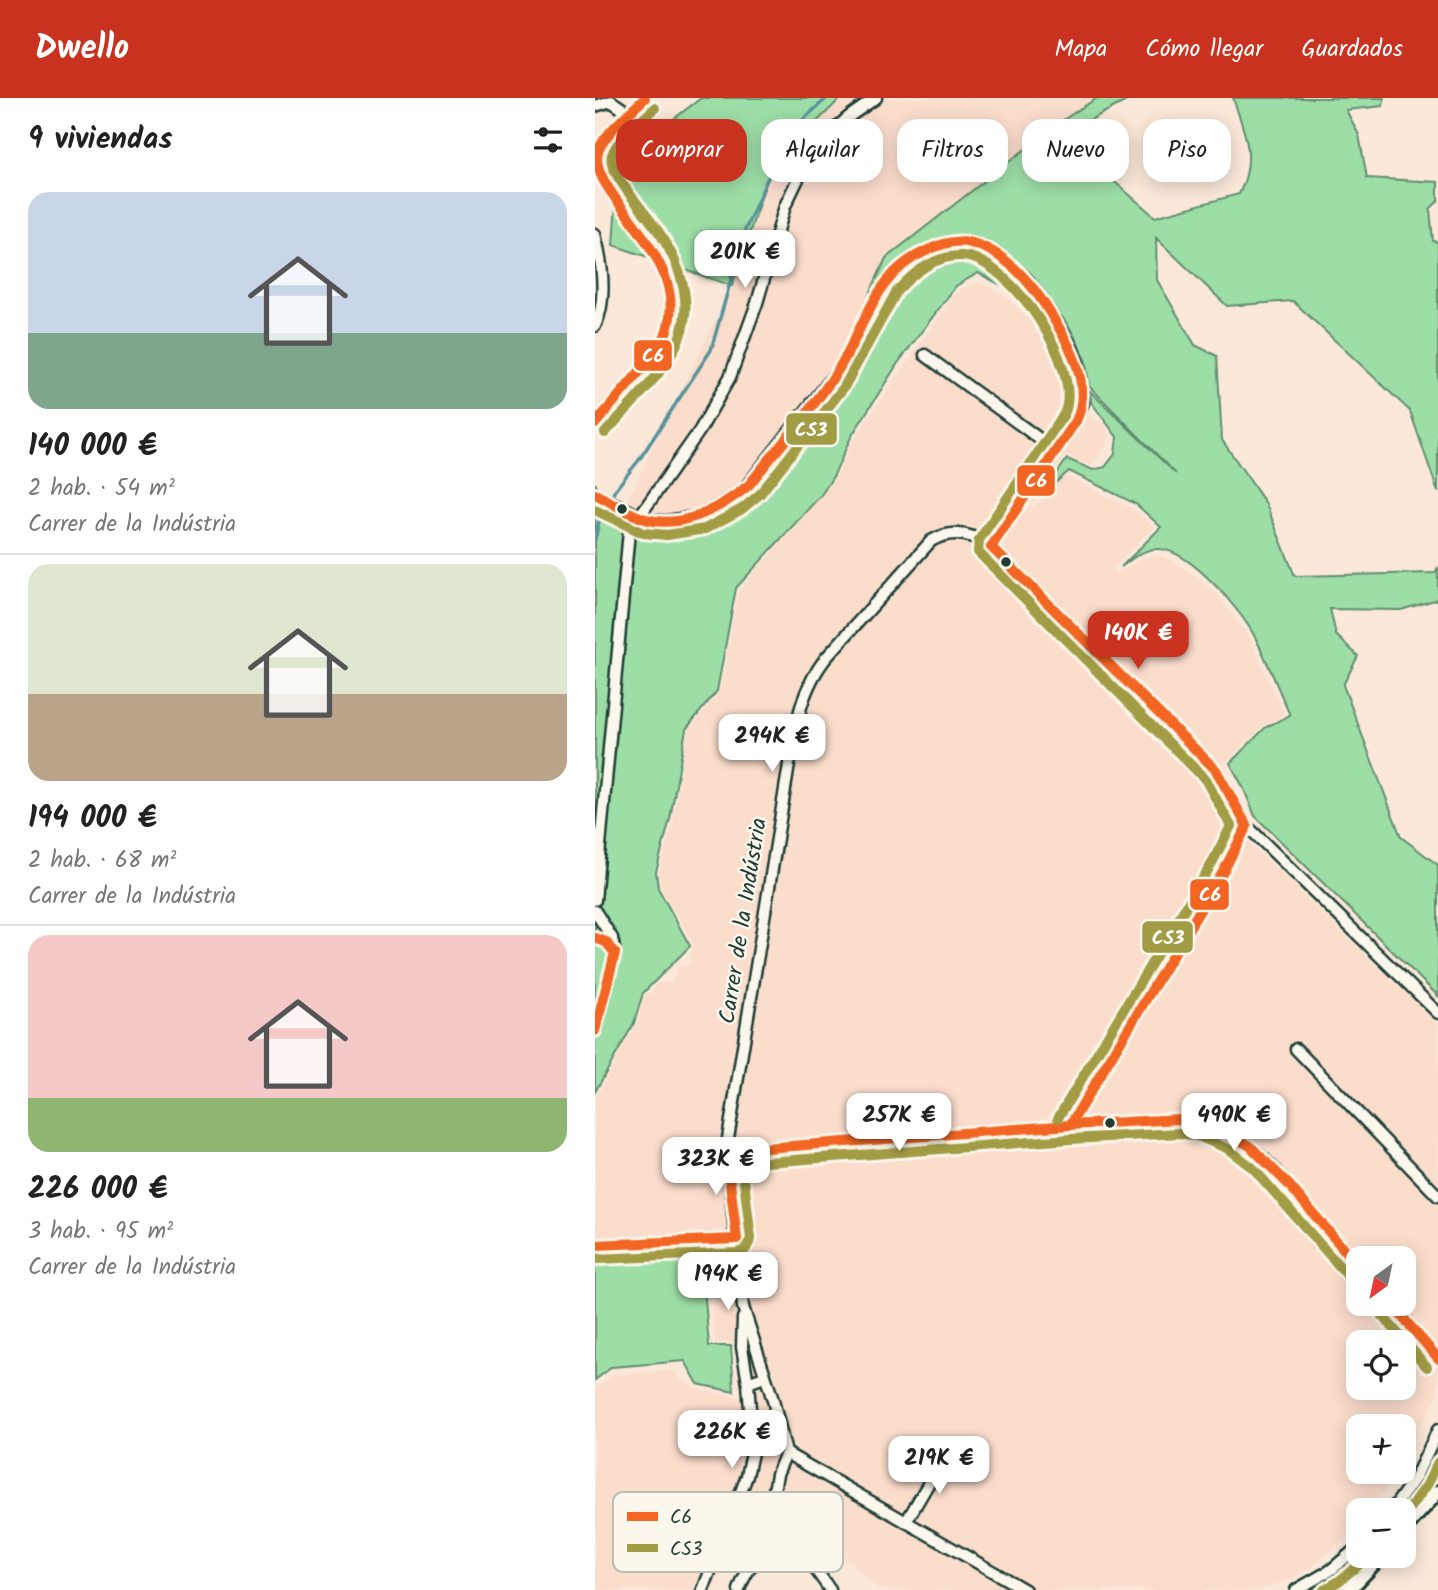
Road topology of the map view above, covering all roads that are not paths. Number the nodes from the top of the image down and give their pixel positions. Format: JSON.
{"nodes":[{"id":1,"x":645,"y":98,"type":"edge"},
{"id":2,"x":876,"y":98,"type":"edge"},
{"id":3,"x":595,"y":106,"type":"edge"},
{"id":4,"x":630,"y":114,"type":"junction"},
{"id":5,"x":595,"y":234,"type":"edge"},
{"id":6,"x":595,"y":326,"type":"edge"},
{"id":7,"x":925,"y":355,"type":"dead end"},
{"id":8,"x":595,"y":424,"type":"edge"},
{"id":9,"x":1056,"y":451,"type":"junction"},
{"id":10,"x":595,"y":494,"type":"edge"},
{"id":11,"x":640,"y":515,"type":"junction"},
{"id":12,"x":991,"y":547,"type":"junction"},
{"id":13,"x":1247,"y":826,"type":"junction"},
{"id":14,"x":595,"y":900,"type":"edge"},
{"id":15,"x":595,"y":911,"type":"edge"},
{"id":16,"x":595,"y":938,"type":"edge"},
{"id":17,"x":615,"y":953,"type":"junction"},
{"id":18,"x":1438,"y":1013,"type":"edge"},
{"id":19,"x":595,"y":1031,"type":"edge"},
{"id":20,"x":1296,"y":1049,"type":"dead end"},
{"id":21,"x":1070,"y":1125,"type":"junction"},
{"id":22,"x":726,"y":1151,"type":"junction"},
{"id":23,"x":1438,"y":1196,"type":"edge"},
{"id":24,"x":737,"y":1239,"type":"junction"},
{"id":25,"x":595,"y":1245,"type":"edge"},
{"id":26,"x":1346,"y":1252,"type":"edge"},
{"id":27,"x":743,"y":1307,"type":"junction"},
{"id":28,"x":1401,"y":1316,"type":"edge"},
{"id":29,"x":1438,"y":1358,"type":"edge"},
{"id":30,"x":764,"y":1377,"type":"junction"},
{"id":31,"x":748,"y":1383,"type":"junction"},
{"id":32,"x":1438,"y":1430,"type":"edge"},
{"id":33,"x":786,"y":1453,"type":"junction"},
{"id":34,"x":945,"y":1455,"type":"dead end"},
{"id":35,"x":741,"y":1492,"type":"edge"},
{"id":36,"x":774,"y":1492,"type":"edge"},
{"id":37,"x":1438,"y":1492,"type":"edge"},
{"id":38,"x":1401,"y":1498,"type":"edge"},
{"id":39,"x":1416,"y":1516,"type":"edge"},
{"id":40,"x":906,"y":1522,"type":"junction"},
{"id":41,"x":1346,"y":1557,"type":"edge"},
{"id":42,"x":1370,"y":1568,"type":"edge"},
{"id":43,"x":710,"y":1572,"type":"edge"},
{"id":44,"x":748,"y":1572,"type":"edge"},
{"id":45,"x":816,"y":1572,"type":"edge"},
{"id":46,"x":703,"y":1590,"type":"edge"},
{"id":47,"x":739,"y":1590,"type":"edge"},
{"id":48,"x":830,"y":1590,"type":"edge"},
{"id":49,"x":1025,"y":1590,"type":"edge"},
{"id":50,"x":1296,"y":1590,"type":"edge"},
{"id":51,"x":1349,"y":1590,"type":"edge"}],
"edges":[{"from":1,"to":4,"type":"street"},
{"from":2,"to":11,"type":"street"},
{"from":3,"to":4,"type":"street"},
{"from":4,"to":8,"type":"street"},
{"from":5,"to":6,"type":"street"},
{"from":7,"to":9,"type":"street"},
{"from":9,"to":11,"type":"street"},
{"from":9,"to":12,"type":"street"},
{"from":10,"to":11,"type":"street"},
{"from":11,"to":14,"type":"street"},
{"from":12,"to":13,"type":"street","name":"Carrer de la Indústria"},
{"from":12,"to":22,"type":"street","name":"Carrer de la Indústria"},
{"from":13,"to":18,"type":"street","name":"Carrer de la Indústria"},
{"from":13,"to":21,"type":"street"},
{"from":15,"to":17,"type":"street"},
{"from":16,"to":17,"type":"street"},
{"from":17,"to":19,"type":"street"},
{"from":20,"to":23,"type":"street"},
{"from":21,"to":22,"type":"street"},
{"from":21,"to":26,"type":"street"},
{"from":22,"to":24,"type":"street","name":"Carrer de la Indústria"},
{"from":24,"to":25,"type":"street"},
{"from":24,"to":27,"type":"street","name":"Carrer de la Indústria"},
{"from":27,"to":30,"type":"street","name":"Carrer de la Indústria"},
{"from":27,"to":31,"type":"street","name":"Carrer de la Indústria"},
{"from":28,"to":29,"type":"street"},
{"from":30,"to":31,"type":"street"},
{"from":30,"to":33,"type":"street","name":"Carrer de la Indústria"},
{"from":31,"to":35,"type":"street","name":"Carrer de la Indústria"},
{"from":32,"to":38,"type":"street"},
{"from":33,"to":36,"type":"street"},
{"from":33,"to":40,"type":"street"},
{"from":34,"to":40,"type":"street"},
{"from":37,"to":39,"type":"street"},
{"from":40,"to":49,"type":"street"},
{"from":41,"to":50,"type":"street"},
{"from":42,"to":51,"type":"street"},
{"from":43,"to":46,"type":"street","name":"Carrer de la Indústria"},
{"from":44,"to":47,"type":"street"},
{"from":45,"to":48,"type":"street"}]}
